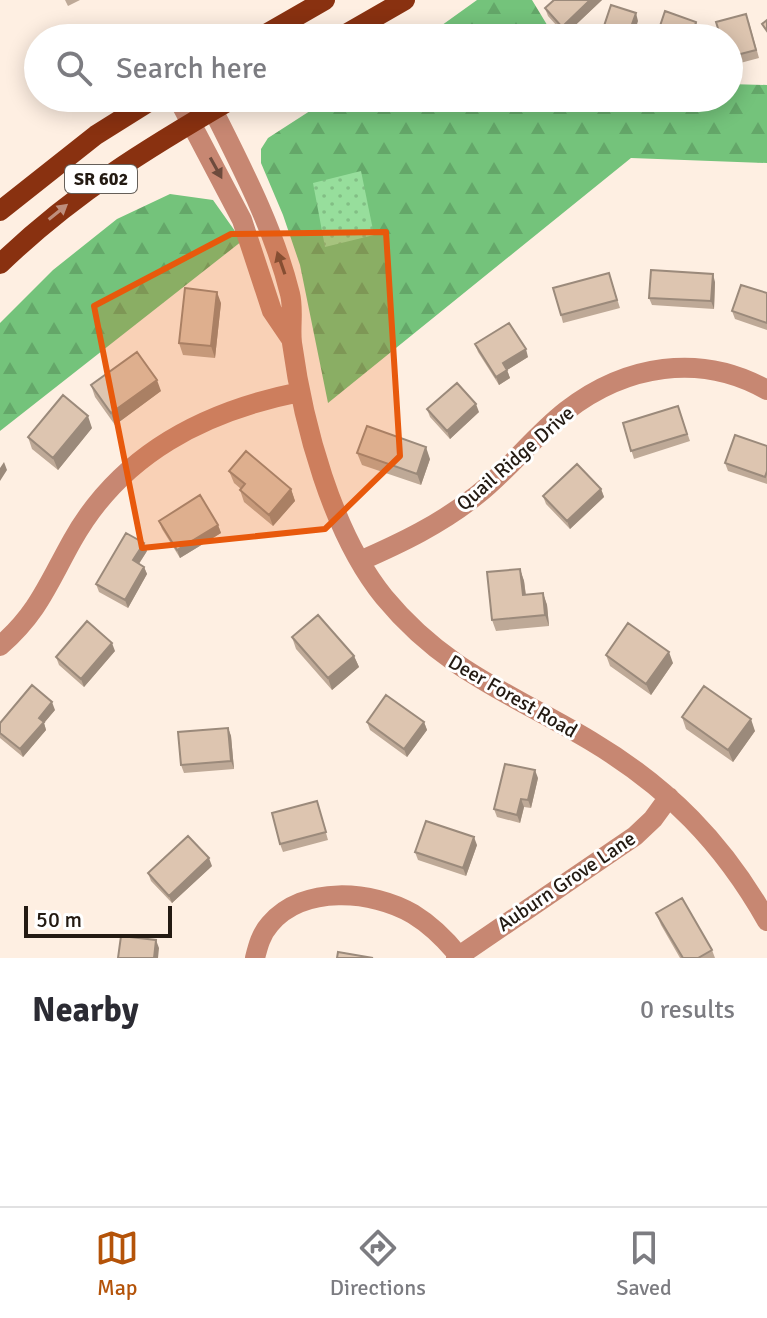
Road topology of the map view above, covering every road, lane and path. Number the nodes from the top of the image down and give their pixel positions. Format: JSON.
{"nodes":[{"id":1,"x":325,"y":0,"type":"edge"},
{"id":2,"x":405,"y":0,"type":"edge"},
{"id":3,"x":283,"y":24,"type":"edge"},
{"id":4,"x":363,"y":24,"type":"edge"},
{"id":5,"x":133,"y":112,"type":"edge"},
{"id":6,"x":185,"y":112,"type":"edge"},
{"id":7,"x":199,"y":112,"type":"edge"},
{"id":8,"x":210,"y":112,"type":"edge"},
{"id":9,"x":191,"y":122,"type":"junction"},
{"id":10,"x":0,"y":211,"type":"edge"},
{"id":11,"x":0,"y":264,"type":"edge"},
{"id":12,"x":291,"y":339,"type":"junction"},
{"id":13,"x":767,"y":390,"type":"edge"},
{"id":14,"x":300,"y":392,"type":"junction"},
{"id":15,"x":360,"y":561,"type":"junction"},
{"id":16,"x":0,"y":646,"type":"edge"},
{"id":17,"x":669,"y":797,"type":"junction"},
{"id":18,"x":767,"y":921,"type":"edge"},
{"id":19,"x":458,"y":957,"type":"edge"},
{"id":20,"x":255,"y":958,"type":"edge"}],
"edges":[{"from":1,"to":3,"type":"main road"},
{"from":2,"to":4,"type":"main road"},
{"from":5,"to":10,"type":"main road","number":"SR 602"},
{"from":6,"to":9,"type":"street","name":"Deer Forest Road"},
{"from":7,"to":9,"type":"main road","number":"SR 602"},
{"from":12,"to":8,"type":"street","name":"Deer Forest Road","one_way":true},
{"from":11,"to":9,"type":"main road","number":"SR 602","one_way":true},
{"from":9,"to":12,"type":"street","name":"Deer Forest Road","one_way":true},
{"from":12,"to":14,"type":"street","name":"Deer Forest Road"},
{"from":13,"to":15,"type":"street","name":"Quail Ridge Drive"},
{"from":14,"to":15,"type":"street","name":"Deer Forest Road"},
{"from":14,"to":16,"type":"street"},
{"from":15,"to":17,"type":"street","name":"Deer Forest Road"},
{"from":17,"to":18,"type":"street","name":"Deer Forest Road"},
{"from":17,"to":19,"type":"street","name":"Auburn Grove Lane"},
{"from":19,"to":20,"type":"street"}]}
